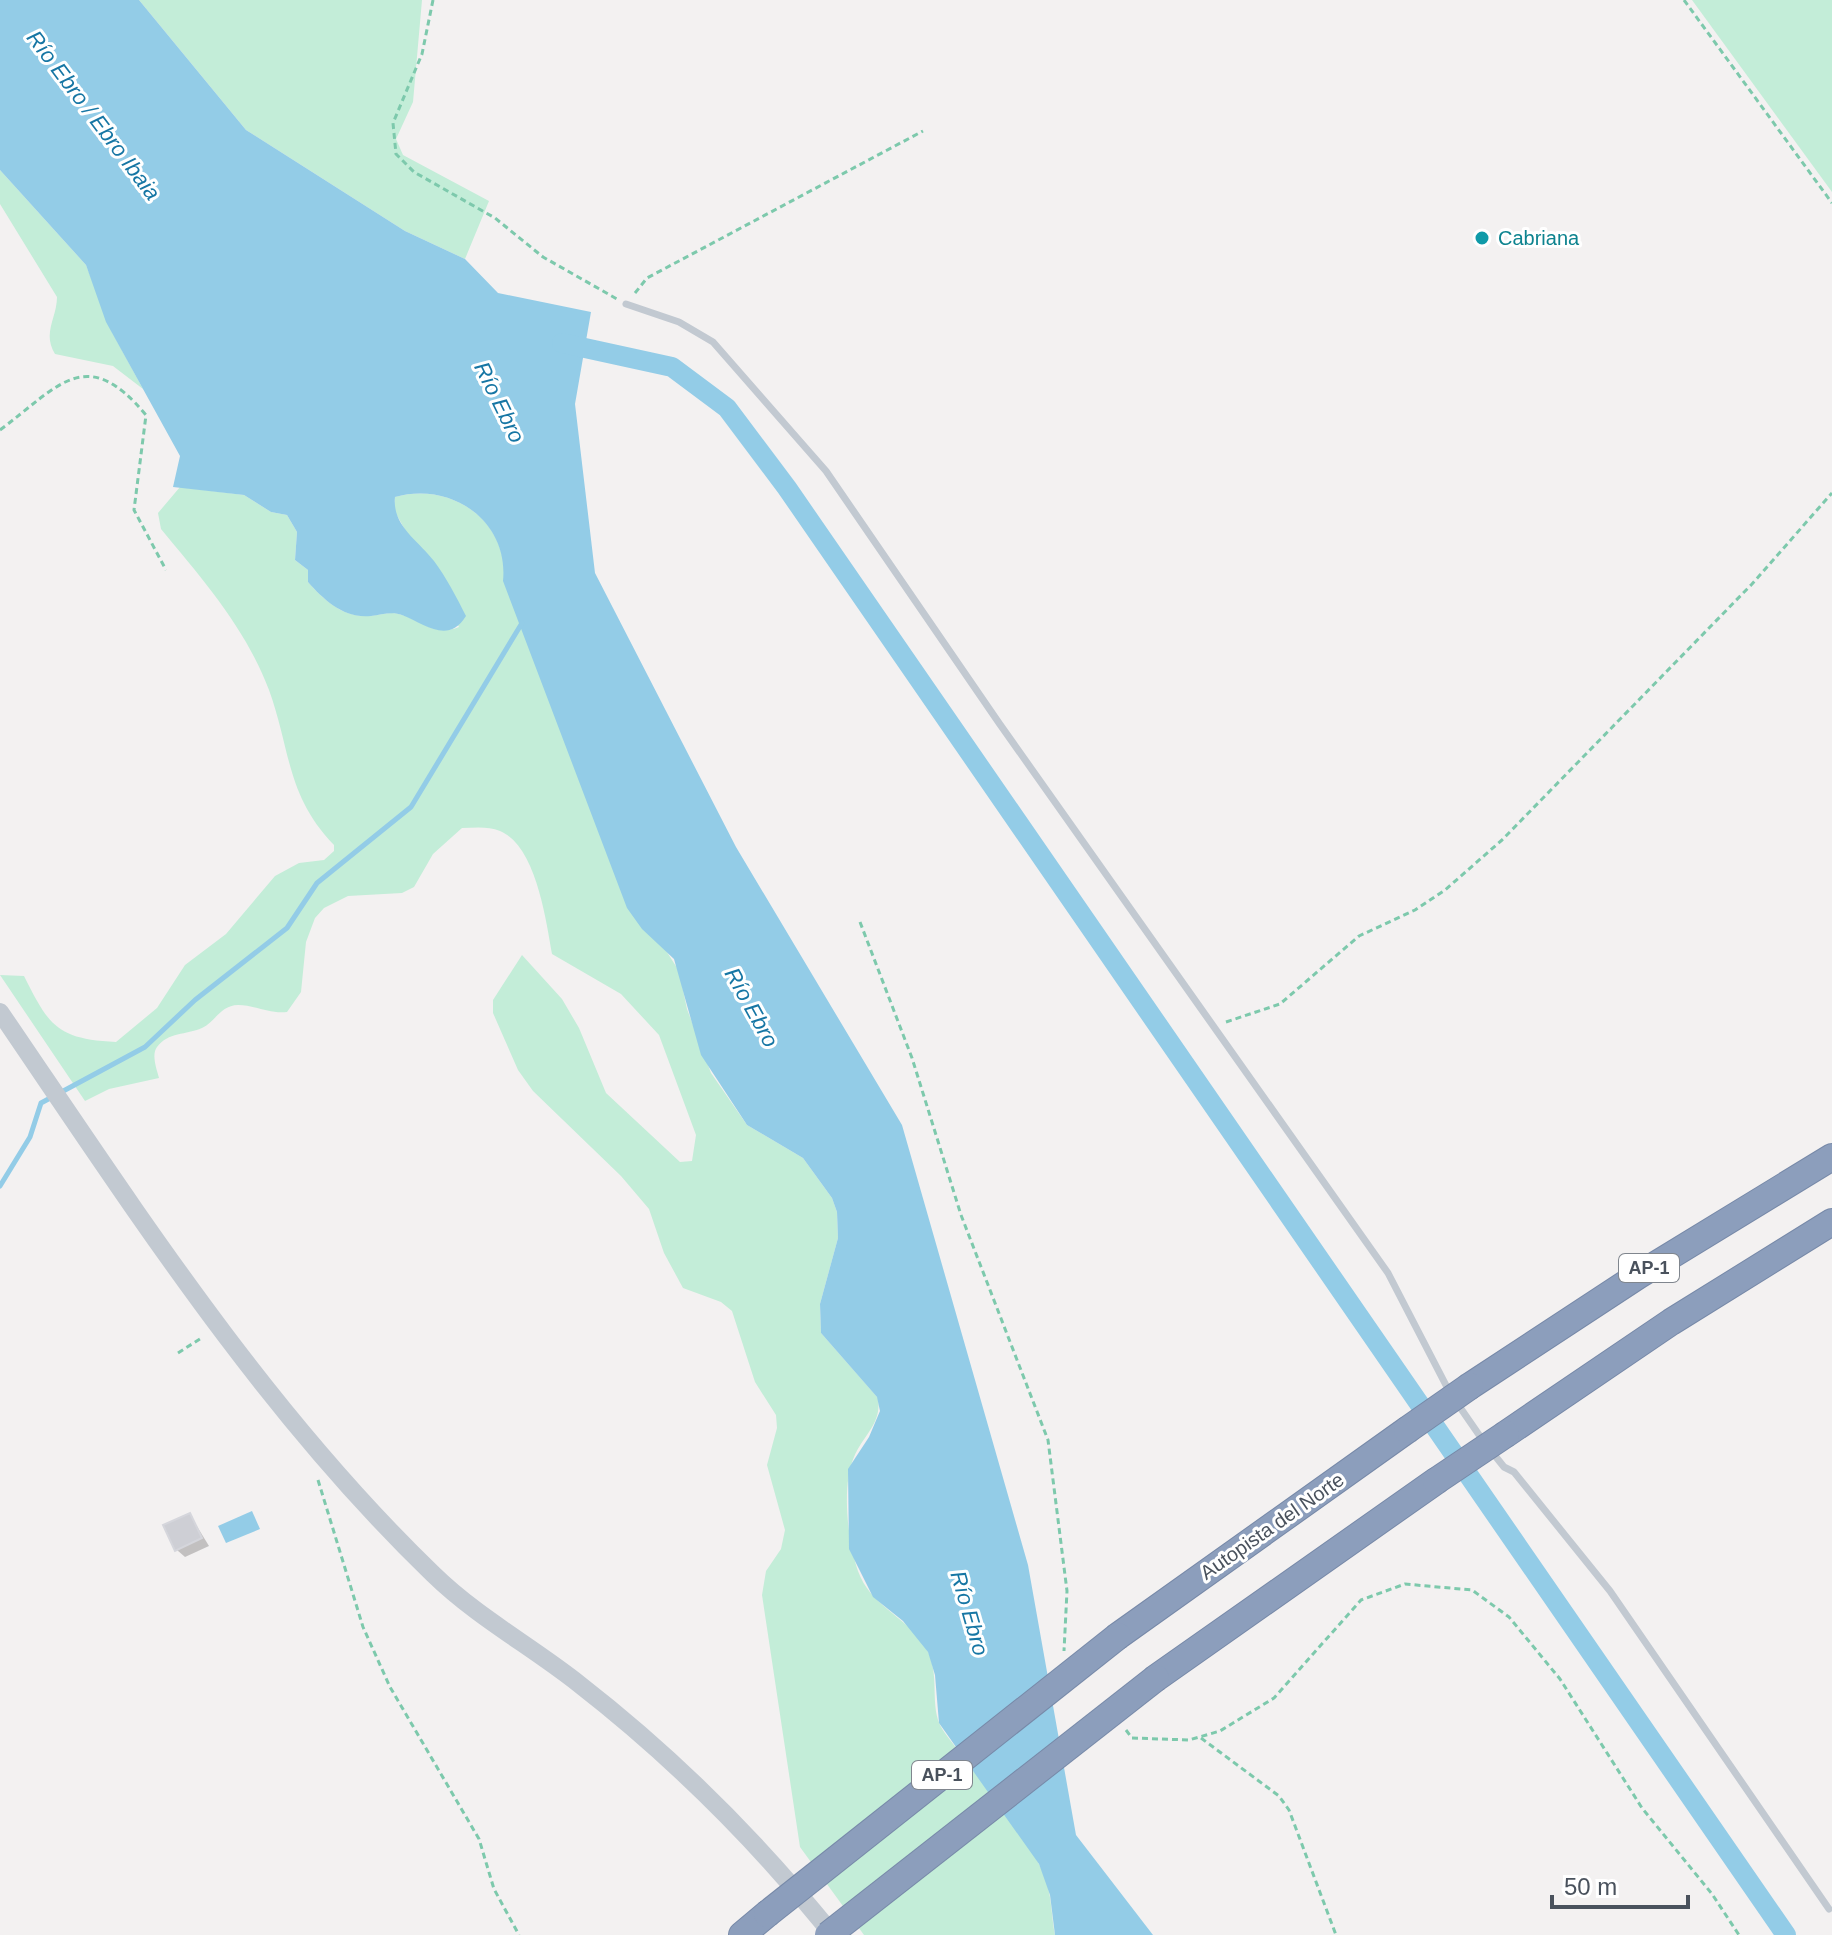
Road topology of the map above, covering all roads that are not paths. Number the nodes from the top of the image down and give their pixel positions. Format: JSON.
{"nodes":[{"id":1,"x":626,"y":304,"type":"road end"},
{"id":2,"x":0,"y":1012,"type":"edge"},
{"id":3,"x":1832,"y":1157,"type":"edge"},
{"id":4,"x":1832,"y":1222,"type":"edge"},
{"id":5,"x":1831,"y":1908,"type":"edge"},
{"id":6,"x":742,"y":1935,"type":"edge"},
{"id":7,"x":831,"y":1935,"type":"edge"}],
"edges":[{"from":1,"to":5,"type":"lane"},
{"from":2,"to":7,"type":"street"},
{"from":3,"to":6,"type":"highway","name":"Autopista del Norte","number":"AP-1","bridge":true},
{"from":4,"to":7,"type":"highway","number":"AP-1","bridge":true}]}
